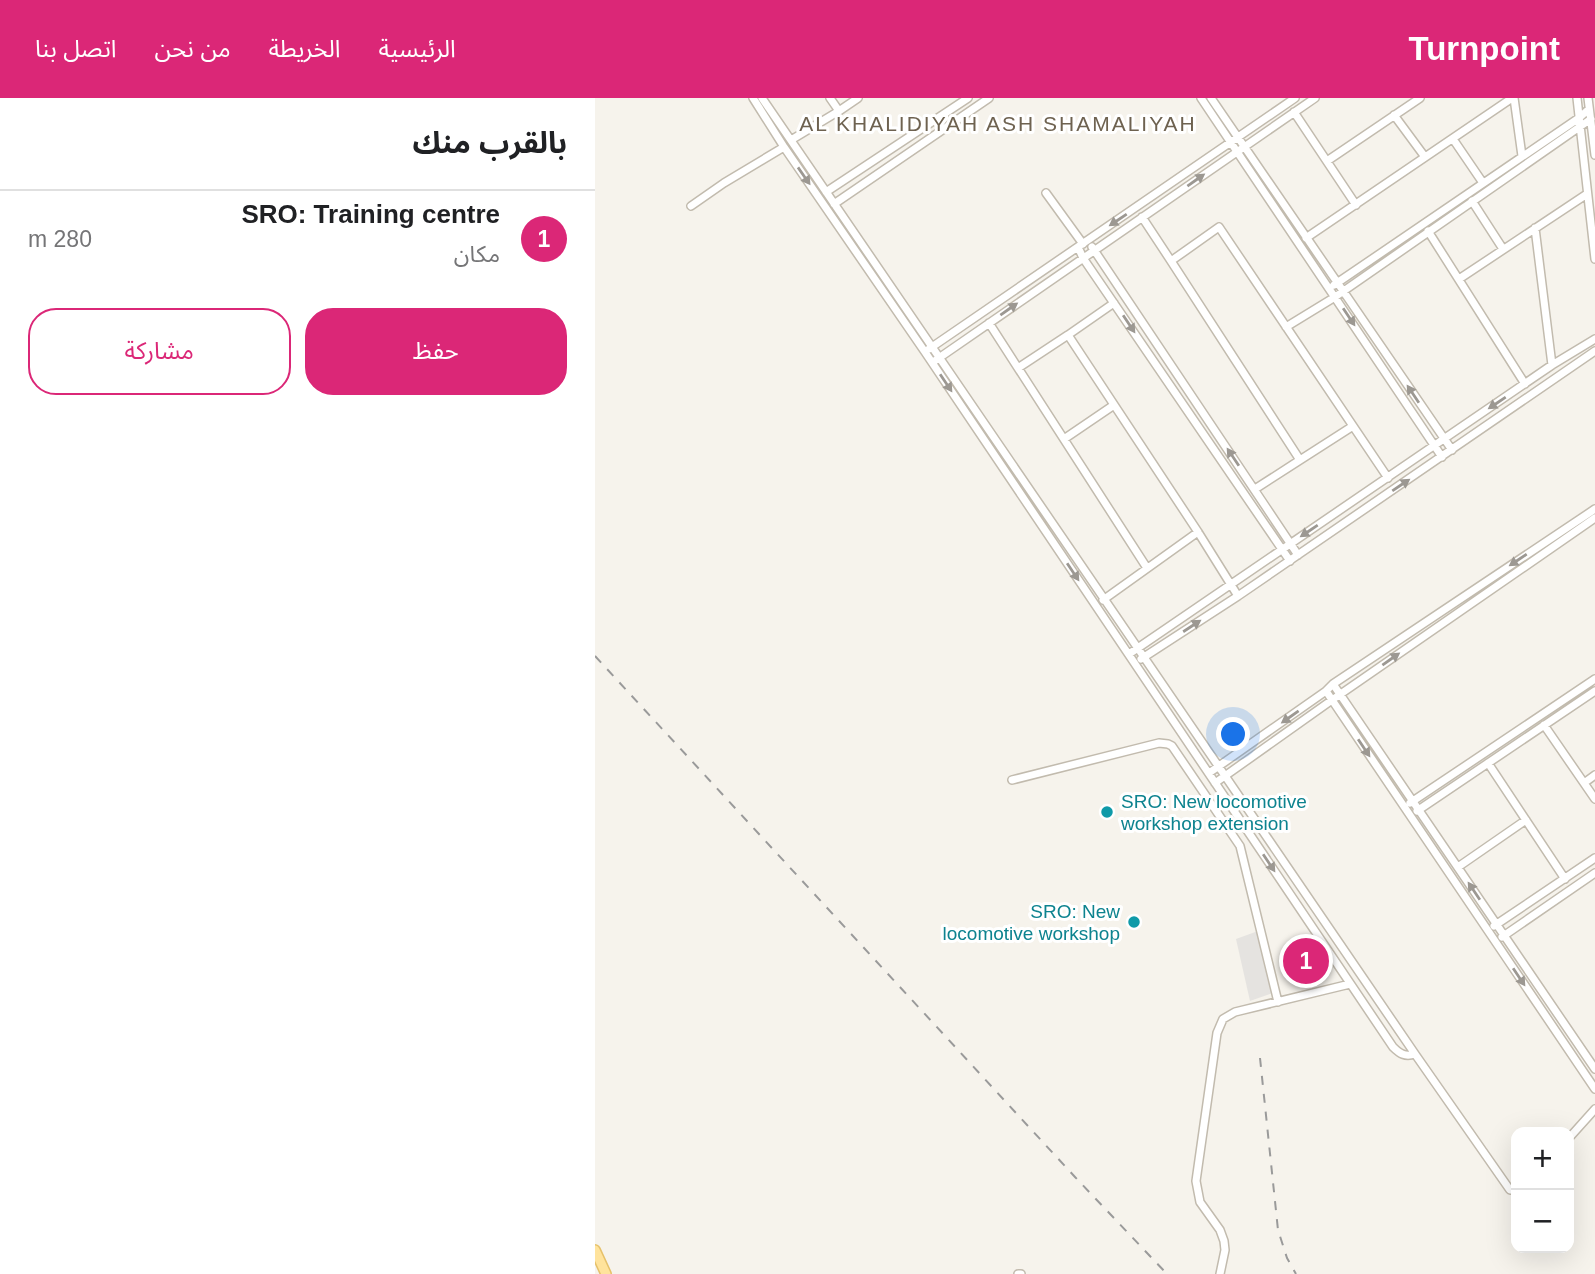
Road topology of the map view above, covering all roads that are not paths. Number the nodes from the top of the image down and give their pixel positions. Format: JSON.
{"nodes":[{"id":1,"x":753,"y":98,"type":"edge"},
{"id":2,"x":762,"y":98,"type":"edge"},
{"id":3,"x":830,"y":98,"type":"edge"},
{"id":4,"x":858,"y":98,"type":"edge"},
{"id":5,"x":968,"y":98,"type":"edge"},
{"id":6,"x":989,"y":98,"type":"edge"},
{"id":7,"x":1201,"y":98,"type":"edge"},
{"id":8,"x":1211,"y":98,"type":"edge"},
{"id":9,"x":1295,"y":98,"type":"edge"},
{"id":10,"x":1315,"y":98,"type":"edge"},
{"id":11,"x":1420,"y":98,"type":"edge"},
{"id":12,"x":1513,"y":98,"type":"edge"},
{"id":13,"x":1577,"y":98,"type":"edge"},
{"id":14,"x":1588,"y":98,"type":"edge"},
{"id":15,"x":1589,"y":108,"type":"junction"},
{"id":16,"x":839,"y":111,"type":"junction"},
{"id":17,"x":1294,"y":112,"type":"junction"},
{"id":18,"x":1394,"y":115,"type":"junction"},
{"id":19,"x":1579,"y":118,"type":"junction"},
{"id":20,"x":1591,"y":119,"type":"junction"},
{"id":21,"x":1580,"y":128,"type":"junction"},
{"id":22,"x":1453,"y":139,"type":"junction"},
{"id":23,"x":791,"y":140,"type":"junction"},
{"id":24,"x":1234,"y":140,"type":"junction"},
{"id":25,"x":784,"y":147,"type":"junction"},
{"id":26,"x":1241,"y":149,"type":"junction"},
{"id":27,"x":1595,"y":155,"type":"edge"},
{"id":28,"x":1522,"y":156,"type":"junction"},
{"id":29,"x":1425,"y":158,"type":"junction"},
{"id":30,"x":1327,"y":161,"type":"junction"},
{"id":31,"x":1483,"y":183,"type":"junction"},
{"id":32,"x":826,"y":192,"type":"junction"},
{"id":33,"x":1046,"y":193,"type":"dead end"},
{"id":34,"x":1587,"y":194,"type":"junction"},
{"id":35,"x":1472,"y":201,"type":"junction"},
{"id":36,"x":834,"y":204,"type":"junction"},
{"id":37,"x":1356,"y":205,"type":"junction"},
{"id":38,"x":691,"y":206,"type":"dead end"},
{"id":39,"x":1142,"y":218,"type":"junction"},
{"id":40,"x":1535,"y":228,"type":"junction"},
{"id":41,"x":1428,"y":231,"type":"junction"},
{"id":42,"x":1306,"y":238,"type":"junction"},
{"id":43,"x":1083,"y":244,"type":"junction"},
{"id":44,"x":1503,"y":249,"type":"junction"},
{"id":45,"x":1094,"y":251,"type":"junction"},
{"id":46,"x":1083,"y":258,"type":"junction"},
{"id":47,"x":1595,"y":259,"type":"edge"},
{"id":48,"x":1171,"y":261,"type":"junction"},
{"id":49,"x":1459,"y":279,"type":"junction"},
{"id":50,"x":1337,"y":283,"type":"junction"},
{"id":51,"x":1329,"y":289,"type":"junction"},
{"id":52,"x":1342,"y":290,"type":"junction"},
{"id":53,"x":1335,"y":297,"type":"junction"},
{"id":54,"x":1114,"y":303,"type":"junction"},
{"id":55,"x":989,"y":323,"type":"junction"},
{"id":56,"x":1286,"y":327,"type":"junction"},
{"id":57,"x":1068,"y":335,"type":"junction"},
{"id":58,"x":1595,"y":339,"type":"edge"},
{"id":59,"x":929,"y":349,"type":"junction"},
{"id":60,"x":1595,"y":351,"type":"edge"},
{"id":61,"x":936,"y":360,"type":"junction"},
{"id":62,"x":1552,"y":365,"type":"junction"},
{"id":63,"x":1018,"y":369,"type":"junction"},
{"id":64,"x":1525,"y":384,"type":"junction"},
{"id":65,"x":1114,"y":405,"type":"junction"},
{"id":66,"x":1353,"y":426,"type":"junction"},
{"id":67,"x":1064,"y":439,"type":"junction"},
{"id":68,"x":1444,"y":439,"type":"junction"},
{"id":69,"x":1435,"y":446,"type":"junction"},
{"id":70,"x":1452,"y":450,"type":"junction"},
{"id":71,"x":1442,"y":457,"type":"junction"},
{"id":72,"x":1300,"y":460,"type":"junction"},
{"id":73,"x":1388,"y":478,"type":"junction"},
{"id":74,"x":1255,"y":489,"type":"junction"},
{"id":75,"x":1595,"y":509,"type":"edge"},
{"id":76,"x":1595,"y":519,"type":"edge"},
{"id":77,"x":1198,"y":532,"type":"junction"},
{"id":78,"x":1291,"y":543,"type":"junction"},
{"id":79,"x":1282,"y":550,"type":"junction"},
{"id":80,"x":1298,"y":555,"type":"junction"},
{"id":81,"x":1290,"y":561,"type":"junction"},
{"id":82,"x":1147,"y":568,"type":"junction"},
{"id":83,"x":1232,"y":584,"type":"junction"},
{"id":84,"x":1238,"y":596,"type":"junction"},
{"id":85,"x":1104,"y":598,"type":"junction"},
{"id":86,"x":1095,"y":604,"type":"junction"},
{"id":87,"x":1138,"y":648,"type":"junction"},
{"id":88,"x":1129,"y":654,"type":"junction"},
{"id":89,"x":1144,"y":657,"type":"junction"},
{"id":90,"x":1134,"y":663,"type":"junction"},
{"id":91,"x":1595,"y":679,"type":"edge"},
{"id":92,"x":1333,"y":684,"type":"junction"},
{"id":93,"x":1326,"y":691,"type":"junction"},
{"id":94,"x":1595,"y":691,"type":"edge"},
{"id":95,"x":1340,"y":694,"type":"junction"},
{"id":96,"x":1332,"y":699,"type":"junction"},
{"id":97,"x":1544,"y":725,"type":"junction"},
{"id":98,"x":1488,"y":763,"type":"junction"},
{"id":99,"x":1220,"y":766,"type":"junction"},
{"id":100,"x":1209,"y":774,"type":"junction"},
{"id":101,"x":1595,"y":775,"type":"edge"},
{"id":102,"x":1226,"y":776,"type":"junction"},
{"id":103,"x":1012,"y":780,"type":"dead end"},
{"id":104,"x":1215,"y":783,"type":"junction"},
{"id":105,"x":1584,"y":783,"type":"junction"},
{"id":106,"x":1595,"y":799,"type":"edge"},
{"id":107,"x":1413,"y":802,"type":"junction"},
{"id":108,"x":1404,"y":807,"type":"junction"},
{"id":109,"x":1419,"y":810,"type":"junction"},
{"id":110,"x":1410,"y":816,"type":"junction"},
{"id":111,"x":1526,"y":820,"type":"junction"},
{"id":112,"x":1595,"y":858,"type":"edge"},
{"id":113,"x":1458,"y":867,"type":"junction"},
{"id":114,"x":1595,"y":873,"type":"edge"},
{"id":115,"x":1565,"y":878,"type":"junction"},
{"id":116,"x":1550,"y":888,"type":"junction"},
{"id":117,"x":1557,"y":898,"type":"junction"},
{"id":118,"x":1497,"y":924,"type":"junction"},
{"id":119,"x":1488,"y":931,"type":"junction"},
{"id":120,"x":1504,"y":935,"type":"junction"},
{"id":121,"x":1496,"y":943,"type":"junction"},
{"id":122,"x":1350,"y":984,"type":"junction"},
{"id":123,"x":1278,"y":1002,"type":"junction"},
{"id":124,"x":1415,"y":1054,"type":"junction"},
{"id":125,"x":1595,"y":1069,"type":"edge"},
{"id":126,"x":1595,"y":1089,"type":"edge"},
{"id":127,"x":1595,"y":1110,"type":"edge"},
{"id":128,"x":1574,"y":1133,"type":"edge"},
{"id":129,"x":1511,"y":1190,"type":"edge"},
{"id":130,"x":595,"y":1250,"type":"edge"},
{"id":131,"x":606,"y":1274,"type":"edge"},
{"id":132,"x":1220,"y":1274,"type":"edge"}],
"edges":[{"from":1,"to":25,"type":"street"},
{"from":2,"to":23,"type":"street"},
{"from":3,"to":16,"type":"street"},
{"from":4,"to":16,"type":"street"},
{"from":5,"to":32,"type":"street"},
{"from":6,"to":36,"type":"street"},
{"from":7,"to":24,"type":"street"},
{"from":8,"to":24,"type":"street"},
{"from":9,"to":24,"type":"street"},
{"from":10,"to":17,"type":"street"},
{"from":11,"to":18,"type":"street"},
{"from":12,"to":22,"type":"street"},
{"from":12,"to":28,"type":"street"},
{"from":13,"to":19,"type":"street"},
{"from":14,"to":15,"type":"street"},
{"from":15,"to":19,"type":"street"},
{"from":15,"to":20,"type":"street"},
{"from":16,"to":23,"type":"street"},
{"from":17,"to":26,"type":"street"},
{"from":17,"to":30,"type":"street"},
{"from":18,"to":29,"type":"street"},
{"from":18,"to":30,"type":"street"},
{"from":19,"to":21,"type":"street"},
{"from":19,"to":28,"type":"street"},
{"from":20,"to":21,"type":"street"},
{"from":20,"to":27,"type":"street"},
{"from":21,"to":34,"type":"street"},
{"from":21,"to":35,"type":"street"},
{"from":22,"to":29,"type":"street"},
{"from":22,"to":31,"type":"street"},
{"from":23,"to":32,"type":"street"},
{"from":24,"to":26,"type":"street"},
{"from":24,"to":43,"type":"street","one_way":true},
{"from":25,"to":38,"type":"street"},
{"from":25,"to":59,"type":"street","one_way":true},
{"from":39,"to":26,"type":"street","one_way":true},
{"from":26,"to":42,"type":"street"},
{"from":26,"to":51,"type":"street"},
{"from":28,"to":31,"type":"street"},
{"from":29,"to":37,"type":"street"},
{"from":30,"to":37,"type":"street"},
{"from":31,"to":50,"type":"street"},
{"from":32,"to":36,"type":"street"},
{"from":33,"to":43,"type":"street"},
{"from":34,"to":40,"type":"street"},
{"from":34,"to":47,"type":"street"},
{"from":35,"to":41,"type":"street"},
{"from":35,"to":44,"type":"street"},
{"from":36,"to":59,"type":"street"},
{"from":37,"to":42,"type":"street"},
{"from":39,"to":45,"type":"street"},
{"from":39,"to":48,"type":"street"},
{"from":40,"to":44,"type":"street"},
{"from":40,"to":62,"type":"street"},
{"from":41,"to":49,"type":"street"},
{"from":41,"to":52,"type":"street"},
{"from":42,"to":50,"type":"street"},
{"from":43,"to":45,"type":"street"},
{"from":43,"to":46,"type":"street"},
{"from":43,"to":59,"type":"street"},
{"from":44,"to":49,"type":"street"},
{"from":45,"to":46,"type":"street"},
{"from":74,"to":45,"type":"street","one_way":true},
{"from":46,"to":54,"type":"street"},
{"from":55,"to":46,"type":"street","one_way":true},
{"from":48,"to":56,"type":"street"},
{"from":48,"to":72,"type":"street"},
{"from":49,"to":64,"type":"street"},
{"from":50,"to":51,"type":"street"},
{"from":50,"to":52,"type":"street"},
{"from":51,"to":53,"type":"street"},
{"from":52,"to":53,"type":"street"},
{"from":68,"to":52,"type":"street","one_way":true},
{"from":53,"to":56,"type":"street"},
{"from":53,"to":69,"type":"street","one_way":true},
{"from":54,"to":57,"type":"street"},
{"from":54,"to":79,"type":"street","one_way":true},
{"from":55,"to":61,"type":"street"},
{"from":55,"to":63,"type":"street"},
{"from":56,"to":66,"type":"street"},
{"from":57,"to":63,"type":"street"},
{"from":57,"to":65,"type":"street"},
{"from":58,"to":62,"type":"street"},
{"from":59,"to":61,"type":"street"},
{"from":60,"to":70,"type":"street"},
{"from":61,"to":85,"type":"street"},
{"from":61,"to":86,"type":"street","one_way":true},
{"from":62,"to":64,"type":"street"},
{"from":63,"to":67,"type":"street"},
{"from":64,"to":68,"type":"street","one_way":true},
{"from":65,"to":67,"type":"street"},
{"from":65,"to":77,"type":"street"},
{"from":66,"to":72,"type":"street"},
{"from":66,"to":73,"type":"street"},
{"from":67,"to":82,"type":"street"},
{"from":68,"to":69,"type":"street"},
{"from":68,"to":70,"type":"street"},
{"from":69,"to":71,"type":"street"},
{"from":69,"to":73,"type":"street"},
{"from":70,"to":71,"type":"street"},
{"from":80,"to":71,"type":"street","one_way":true},
{"from":72,"to":74,"type":"street"},
{"from":73,"to":78,"type":"street","one_way":true},
{"from":74,"to":78,"type":"street"},
{"from":75,"to":92,"type":"street","one_way":true},
{"from":95,"to":76,"type":"street","one_way":true},
{"from":77,"to":82,"type":"street"},
{"from":77,"to":83,"type":"street"},
{"from":78,"to":79,"type":"street"},
{"from":78,"to":80,"type":"street"},
{"from":79,"to":81,"type":"street"},
{"from":79,"to":83,"type":"street"},
{"from":80,"to":81,"type":"street"},
{"from":81,"to":84,"type":"street"},
{"from":82,"to":85,"type":"street"},
{"from":83,"to":84,"type":"street"},
{"from":83,"to":87,"type":"street"},
{"from":89,"to":84,"type":"street","one_way":true},
{"from":85,"to":86,"type":"street"},
{"from":85,"to":87,"type":"street"},
{"from":86,"to":88,"type":"street"},
{"from":87,"to":88,"type":"street"},
{"from":87,"to":89,"type":"street"},
{"from":88,"to":90,"type":"street"},
{"from":89,"to":90,"type":"street"},
{"from":89,"to":99,"type":"street"},
{"from":90,"to":100,"type":"street"},
{"from":91,"to":107,"type":"street"},
{"from":92,"to":93,"type":"street"},
{"from":92,"to":95,"type":"street"},
{"from":93,"to":96,"type":"street"},
{"from":93,"to":99,"type":"street","one_way":true},
{"from":94,"to":97,"type":"street"},
{"from":95,"to":96,"type":"street"},
{"from":95,"to":107,"type":"street"},
{"from":96,"to":102,"type":"street"},
{"from":96,"to":108,"type":"street","one_way":true},
{"from":97,"to":98,"type":"street"},
{"from":97,"to":105,"type":"street"},
{"from":98,"to":109,"type":"street"},
{"from":98,"to":111,"type":"street"},
{"from":99,"to":100,"type":"street"},
{"from":99,"to":102,"type":"street"},
{"from":100,"to":104,"type":"street"},
{"from":101,"to":105,"type":"street"},
{"from":102,"to":104,"type":"street"},
{"from":102,"to":124,"type":"street"},
{"from":103,"to":123,"type":"street"},
{"from":104,"to":122,"type":"street","one_way":true},
{"from":105,"to":106,"type":"street"},
{"from":107,"to":108,"type":"street"},
{"from":107,"to":109,"type":"street"},
{"from":108,"to":110,"type":"street"},
{"from":109,"to":110,"type":"street"},
{"from":109,"to":113,"type":"street"},
{"from":110,"to":119,"type":"street"},
{"from":111,"to":113,"type":"street"},
{"from":111,"to":115,"type":"street"},
{"from":112,"to":115,"type":"street"},
{"from":118,"to":113,"type":"street","one_way":true},
{"from":114,"to":117,"type":"street"},
{"from":115,"to":116,"type":"street"},
{"from":116,"to":117,"type":"street"},
{"from":116,"to":118,"type":"street"},
{"from":117,"to":120,"type":"street"},
{"from":118,"to":119,"type":"street"},
{"from":118,"to":120,"type":"street"},
{"from":119,"to":121,"type":"street"},
{"from":120,"to":121,"type":"street"},
{"from":120,"to":125,"type":"street"},
{"from":121,"to":126,"type":"street","one_way":true},
{"from":122,"to":123,"type":"street"},
{"from":122,"to":124,"type":"street"},
{"from":123,"to":132,"type":"street"},
{"from":124,"to":129,"type":"street"},
{"from":127,"to":128,"type":"street"},
{"from":130,"to":131,"type":"main road"}]}
